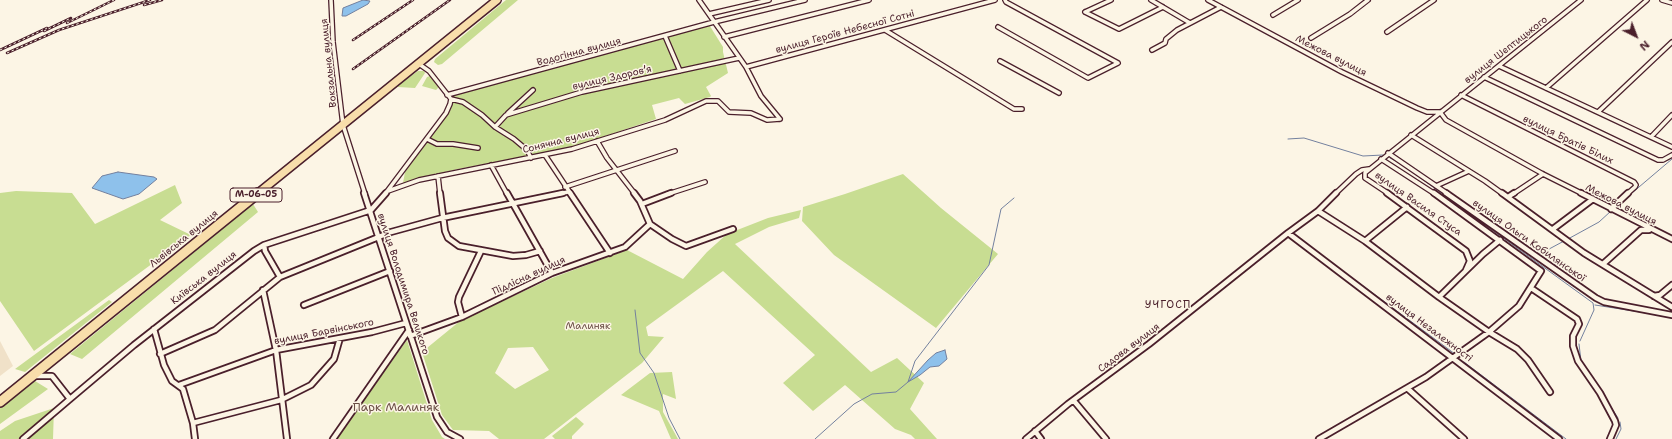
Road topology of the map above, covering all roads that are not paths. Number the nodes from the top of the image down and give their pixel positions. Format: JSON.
{"nodes":[{"id":1,"x":331,"y":0,"type":"edge"},
{"id":2,"x":497,"y":0,"type":"edge"},
{"id":3,"x":699,"y":0,"type":"edge"},
{"id":4,"x":769,"y":0,"type":"edge"},
{"id":5,"x":805,"y":0,"type":"edge"},
{"id":6,"x":869,"y":0,"type":"edge"},
{"id":7,"x":995,"y":0,"type":"edge"},
{"id":8,"x":1005,"y":0,"type":"edge"},
{"id":9,"x":1111,"y":0,"type":"edge"},
{"id":10,"x":1151,"y":0,"type":"edge"},
{"id":11,"x":1208,"y":0,"type":"edge"},
{"id":12,"x":1298,"y":0,"type":"edge"},
{"id":13,"x":1368,"y":0,"type":"edge"},
{"id":14,"x":1434,"y":0,"type":"edge"},
{"id":15,"x":1581,"y":0,"type":"edge"},
{"id":16,"x":1647,"y":0,"type":"edge"},
{"id":17,"x":1662,"y":0,"type":"edge"},
{"id":18,"x":1672,"y":3,"type":"edge"},
{"id":19,"x":1219,"y":6,"type":"junction"},
{"id":20,"x":1163,"y":7,"type":"junction"},
{"id":21,"x":709,"y":14,"type":"junction"},
{"id":22,"x":1273,"y":15,"type":"dead end"},
{"id":23,"x":714,"y":22,"type":"junction"},
{"id":24,"x":1190,"y":23,"type":"junction"},
{"id":25,"x":998,"y":27,"type":"dead end"},
{"id":26,"x":885,"y":30,"type":"junction"},
{"id":27,"x":1387,"y":32,"type":"dead end"},
{"id":28,"x":665,"y":36,"type":"junction"},
{"id":29,"x":724,"y":37,"type":"junction"},
{"id":30,"x":1311,"y":38,"type":"dead end"},
{"id":31,"x":1672,"y":42,"type":"edge"},
{"id":32,"x":1152,"y":50,"type":"dead end"},
{"id":33,"x":739,"y":58,"type":"junction"},
{"id":34,"x":1000,"y":61,"type":"dead end"},
{"id":35,"x":419,"y":64,"type":"junction"},
{"id":36,"x":1499,"y":66,"type":"junction"},
{"id":37,"x":746,"y":67,"type":"junction"},
{"id":38,"x":680,"y":71,"type":"junction"},
{"id":39,"x":1484,"y":77,"type":"junction"},
{"id":40,"x":1546,"y":88,"type":"junction"},
{"id":41,"x":533,"y":90,"type":"dead end"},
{"id":42,"x":1059,"y":93,"type":"dead end"},
{"id":43,"x":447,"y":95,"type":"junction"},
{"id":44,"x":1461,"y":96,"type":"junction"},
{"id":45,"x":451,"y":99,"type":"junction"},
{"id":46,"x":1022,"y":109,"type":"dead end"},
{"id":47,"x":1440,"y":112,"type":"junction"},
{"id":48,"x":1598,"y":112,"type":"junction"},
{"id":49,"x":506,"y":115,"type":"junction"},
{"id":50,"x":1672,"y":115,"type":"edge"},
{"id":51,"x":343,"y":124,"type":"junction"},
{"id":52,"x":495,"y":127,"type":"junction"},
{"id":53,"x":1411,"y":135,"type":"junction"},
{"id":54,"x":1651,"y":137,"type":"junction"},
{"id":55,"x":427,"y":139,"type":"junction"},
{"id":56,"x":597,"y":141,"type":"junction"},
{"id":57,"x":1672,"y":147,"type":"edge"},
{"id":58,"x":478,"y":148,"type":"dead end"},
{"id":59,"x":675,"y":151,"type":"dead end"},
{"id":60,"x":1388,"y":154,"type":"junction"},
{"id":61,"x":545,"y":155,"type":"junction"},
{"id":62,"x":1672,"y":155,"type":"edge"},
{"id":63,"x":531,"y":158,"type":"junction"},
{"id":64,"x":1381,"y":159,"type":"junction"},
{"id":65,"x":491,"y":165,"type":"junction"},
{"id":66,"x":1369,"y":168,"type":"junction"},
{"id":67,"x":617,"y":170,"type":"junction"},
{"id":68,"x":1469,"y":171,"type":"junction"},
{"id":69,"x":1543,"y":174,"type":"junction"},
{"id":70,"x":438,"y":176,"type":"junction"},
{"id":71,"x":705,"y":182,"type":"dead end"},
{"id":72,"x":1436,"y":186,"type":"junction"},
{"id":73,"x":565,"y":187,"type":"junction"},
{"id":74,"x":388,"y":191,"type":"junction"},
{"id":75,"x":568,"y":192,"type":"junction"},
{"id":76,"x":1508,"y":197,"type":"junction"},
{"id":77,"x":1592,"y":199,"type":"junction"},
{"id":78,"x":514,"y":203,"type":"junction"},
{"id":79,"x":642,"y":204,"type":"junction"},
{"id":80,"x":1407,"y":207,"type":"junction"},
{"id":81,"x":1610,"y":209,"type":"junction"},
{"id":82,"x":370,"y":210,"type":"junction"},
{"id":83,"x":1318,"y":211,"type":"junction"},
{"id":84,"x":442,"y":218,"type":"junction"},
{"id":85,"x":650,"y":224,"type":"junction"},
{"id":86,"x":733,"y":229,"type":"dead end"},
{"id":87,"x":1553,"y":229,"type":"junction"},
{"id":88,"x":1288,"y":233,"type":"junction"},
{"id":89,"x":1660,"y":233,"type":"junction"},
{"id":90,"x":1672,"y":233,"type":"edge"},
{"id":91,"x":379,"y":238,"type":"junction"},
{"id":92,"x":1670,"y":238,"type":"edge"},
{"id":93,"x":1500,"y":240,"type":"junction"},
{"id":94,"x":1365,"y":241,"type":"junction"},
{"id":95,"x":264,"y":245,"type":"junction"},
{"id":96,"x":481,"y":251,"type":"junction"},
{"id":97,"x":540,"y":251,"type":"junction"},
{"id":98,"x":610,"y":253,"type":"junction"},
{"id":99,"x":1603,"y":264,"type":"junction"},
{"id":100,"x":390,"y":270,"type":"junction"},
{"id":101,"x":1466,"y":270,"type":"junction"},
{"id":102,"x":552,"y":273,"type":"junction"},
{"id":103,"x":280,"y":277,"type":"junction"},
{"id":104,"x":1672,"y":284,"type":"edge"},
{"id":105,"x":1531,"y":288,"type":"junction"},
{"id":106,"x":263,"y":290,"type":"junction"},
{"id":107,"x":1654,"y":296,"type":"junction"},
{"id":108,"x":1439,"y":297,"type":"junction"},
{"id":109,"x":304,"y":305,"type":"dead end"},
{"id":110,"x":1672,"y":307,"type":"edge"},
{"id":111,"x":1672,"y":315,"type":"edge"},
{"id":112,"x":462,"y":317,"type":"junction"},
{"id":113,"x":406,"y":323,"type":"junction"},
{"id":114,"x":154,"y":330,"type":"junction"},
{"id":115,"x":409,"y":330,"type":"junction"},
{"id":116,"x":1489,"y":332,"type":"junction"},
{"id":117,"x":410,"y":336,"type":"junction"},
{"id":118,"x":340,"y":338,"type":"junction"},
{"id":119,"x":276,"y":350,"type":"junction"},
{"id":120,"x":160,"y":354,"type":"junction"},
{"id":121,"x":1454,"y":358,"type":"junction"},
{"id":122,"x":34,"y":376,"type":"junction"},
{"id":123,"x":179,"y":385,"type":"junction"},
{"id":124,"x":1407,"y":388,"type":"junction"},
{"id":125,"x":1550,"y":392,"type":"dead end"},
{"id":126,"x":70,"y":398,"type":"junction"},
{"id":127,"x":280,"y":400,"type":"junction"},
{"id":128,"x":1074,"y":401,"type":"junction"},
{"id":129,"x":0,"y":402,"type":"edge"},
{"id":130,"x":192,"y":423,"type":"junction"},
{"id":131,"x":1035,"y":431,"type":"junction"},
{"id":132,"x":23,"y":439,"type":"edge"},
{"id":133,"x":195,"y":439,"type":"edge"},
{"id":134,"x":287,"y":439,"type":"edge"},
{"id":135,"x":333,"y":439,"type":"edge"},
{"id":136,"x":460,"y":439,"type":"edge"},
{"id":137,"x":1026,"y":439,"type":"edge"},
{"id":138,"x":1041,"y":439,"type":"edge"},
{"id":139,"x":1106,"y":439,"type":"edge"},
{"id":140,"x":1319,"y":439,"type":"edge"},
{"id":141,"x":1464,"y":439,"type":"edge"},
{"id":142,"x":1559,"y":439,"type":"edge"},
{"id":143,"x":1610,"y":439,"type":"edge"}],
"edges":[{"from":1,"to":51,"type":"street","name":"Вокзальна вулиця"},
{"from":2,"to":35,"type":"highway","name":"Львівська вулиця","number":"М-06-05"},
{"from":3,"to":21,"type":"street"},
{"from":4,"to":21,"type":"street"},
{"from":5,"to":23,"type":"street"},
{"from":6,"to":29,"type":"street"},
{"from":7,"to":26,"type":"street","name":"вулиця Героїв Небесної Сотні"},
{"from":8,"to":25,"type":"street"},
{"from":9,"to":20,"type":"street"},
{"from":10,"to":20,"type":"street"},
{"from":11,"to":19,"type":"street","name":"Межова вулиця"},
{"from":12,"to":22,"type":"street"},
{"from":13,"to":30,"type":"street"},
{"from":14,"to":27,"type":"street"},
{"from":15,"to":36,"type":"street","name":"вулиця Шептицького"},
{"from":16,"to":40,"type":"street"},
{"from":17,"to":18,"type":"street"},
{"from":19,"to":24,"type":"street"},
{"from":19,"to":47,"type":"street","name":"Межова вулиця"},
{"from":20,"to":24,"type":"street"},
{"from":21,"to":23,"type":"street"},
{"from":23,"to":28,"type":"street","name":"Водогінна вулиця"},
{"from":23,"to":29,"type":"street"},
{"from":24,"to":32,"type":"street"},
{"from":26,"to":37,"type":"street","name":"вулиця Героїв Небесної Сотні"},
{"from":26,"to":46,"type":"street"},
{"from":28,"to":38,"type":"street"},
{"from":28,"to":43,"type":"street","name":"Водогінна вулиця"},
{"from":29,"to":33,"type":"street"},
{"from":31,"to":48,"type":"street"},
{"from":33,"to":37,"type":"street"},
{"from":33,"to":38,"type":"street","name":"вулиця Здоровʼя"},
{"from":34,"to":42,"type":"street"},
{"from":35,"to":43,"type":"street"},
{"from":35,"to":51,"type":"highway","name":"Львівська вулиця","number":"М-06-05"},
{"from":36,"to":39,"type":"street","name":"вулиця Шептицького"},
{"from":36,"to":40,"type":"street"},
{"from":37,"to":56,"type":"street","name":"Сонячна вулиця"},
{"from":38,"to":49,"type":"street","name":"вулиця Здоровʼя"},
{"from":39,"to":44,"type":"street","name":"вулиця Шептицького"},
{"from":39,"to":62,"type":"street","name":"вулиця Братів Білих"},
{"from":40,"to":48,"type":"street"},
{"from":41,"to":49,"type":"street"},
{"from":43,"to":45,"type":"street"},
{"from":44,"to":47,"type":"street","name":"вулиця Шептицького"},
{"from":44,"to":81,"type":"street","name":"вулиця Братів Білих"},
{"from":45,"to":52,"type":"street"},
{"from":45,"to":55,"type":"street"},
{"from":47,"to":53,"type":"street","name":"вулиця Шептицького"},
{"from":47,"to":69,"type":"street","name":"Межова вулиця"},
{"from":48,"to":54,"type":"street"},
{"from":49,"to":52,"type":"street"},
{"from":50,"to":54,"type":"street"},
{"from":51,"to":82,"type":"street","name":"вулиця Володимира Великого"},
{"from":51,"to":122,"type":"highway","name":"Львівська вулиця","number":"М-06-05"},
{"from":52,"to":63,"type":"street"},
{"from":53,"to":60,"type":"street","name":"вулиця Шептицького"},
{"from":53,"to":68,"type":"street"},
{"from":54,"to":57,"type":"street"},
{"from":55,"to":58,"type":"street"},
{"from":55,"to":74,"type":"street"},
{"from":56,"to":61,"type":"street","name":"Сонячна вулиця"},
{"from":56,"to":67,"type":"street"},
{"from":59,"to":67,"type":"street"},
{"from":60,"to":64,"type":"street","name":"вулиця Шептицького"},
{"from":60,"to":72,"type":"street","name":"вулиця Ольги Кобилянської"},
{"from":61,"to":63,"type":"street","name":"Сонячна вулиця"},
{"from":61,"to":73,"type":"street"},
{"from":63,"to":65,"type":"street","name":"Сонячна вулиця"},
{"from":64,"to":66,"type":"street","name":"вулиця Шептицького"},
{"from":64,"to":93,"type":"street"},
{"from":65,"to":70,"type":"street","name":"Сонячна вулиця"},
{"from":65,"to":78,"type":"street"},
{"from":66,"to":80,"type":"street","name":"вулиця Василя Стуса"},
{"from":66,"to":83,"type":"street","name":"вулиця Василя Стуса"},
{"from":67,"to":73,"type":"street"},
{"from":67,"to":79,"type":"street"},
{"from":68,"to":72,"type":"street"},
{"from":68,"to":76,"type":"street"},
{"from":69,"to":76,"type":"street"},
{"from":69,"to":77,"type":"street","name":"Межова вулиця"},
{"from":70,"to":74,"type":"street","name":"Сонячна вулиця"},
{"from":70,"to":84,"type":"street"},
{"from":71,"to":79,"type":"street"},
{"from":72,"to":111,"type":"street","name":"вулиця Ольги Кобилянської"},
{"from":73,"to":75,"type":"street"},
{"from":74,"to":82,"type":"street"},
{"from":75,"to":78,"type":"street"},
{"from":75,"to":98,"type":"street"},
{"from":76,"to":87,"type":"street"},
{"from":77,"to":81,"type":"street","name":"Межова вулиця"},
{"from":77,"to":87,"type":"street"},
{"from":78,"to":84,"type":"street"},
{"from":78,"to":97,"type":"street"},
{"from":79,"to":85,"type":"street"},
{"from":80,"to":94,"type":"street"},
{"from":80,"to":101,"type":"street","name":"вулиця Василя Стуса"},
{"from":81,"to":89,"type":"street","name":"Межова вулиця"},
{"from":82,"to":91,"type":"street","name":"вулиця Володимира Великого"},
{"from":82,"to":95,"type":"street","name":"Київська вулиця"},
{"from":83,"to":88,"type":"street","name":"Садова вулиця"},
{"from":83,"to":94,"type":"street"},
{"from":84,"to":91,"type":"street"},
{"from":84,"to":96,"type":"street"},
{"from":85,"to":86,"type":"street"},
{"from":85,"to":98,"type":"street","name":"Підлісна вулиця"},
{"from":87,"to":99,"type":"street"},
{"from":88,"to":121,"type":"street","name":"вулиця Незалежності"},
{"from":88,"to":128,"type":"street","name":"Садова вулиця"},
{"from":89,"to":92,"type":"street","name":"Межова вулиця"},
{"from":89,"to":99,"type":"street"},
{"from":90,"to":92,"type":"street"},
{"from":91,"to":100,"type":"street","name":"вулиця Володимира Великого"},
{"from":91,"to":103,"type":"street"},
{"from":93,"to":101,"type":"street"},
{"from":93,"to":105,"type":"street"},
{"from":94,"to":108,"type":"street"},
{"from":95,"to":103,"type":"street"},
{"from":95,"to":114,"type":"street","name":"Київська вулиця"},
{"from":96,"to":97,"type":"street"},
{"from":96,"to":112,"type":"street"},
{"from":97,"to":102,"type":"street"},
{"from":98,"to":102,"type":"street","name":"Підлісна вулиця"},
{"from":99,"to":107,"type":"street"},
{"from":100,"to":109,"type":"street"},
{"from":100,"to":113,"type":"street","name":"вулиця Володимира Великого"},
{"from":101,"to":108,"type":"street"},
{"from":102,"to":112,"type":"street","name":"Підлісна вулиця"},
{"from":103,"to":106,"type":"street"},
{"from":104,"to":107,"type":"street"},
{"from":105,"to":116,"type":"street"},
{"from":105,"to":143,"type":"street"},
{"from":106,"to":119,"type":"street"},
{"from":106,"to":120,"type":"street"},
{"from":107,"to":110,"type":"street"},
{"from":108,"to":116,"type":"street"},
{"from":112,"to":117,"type":"street","name":"Підлісна вулиця"},
{"from":113,"to":115,"type":"street","name":"вулиця Володимира Великого"},
{"from":113,"to":118,"type":"street","name":"вулиця Барвінського"},
{"from":114,"to":120,"type":"street"},
{"from":114,"to":126,"type":"street","name":"Київська вулиця"},
{"from":115,"to":117,"type":"street","name":"вулиця Володимира Великого"},
{"from":115,"to":135,"type":"street"},
{"from":116,"to":121,"type":"street"},
{"from":116,"to":125,"type":"street"},
{"from":117,"to":136,"type":"street","name":"вулиця Володимира Великого"},
{"from":118,"to":119,"type":"street","name":"вулиця Барвінського"},
{"from":118,"to":127,"type":"street"},
{"from":119,"to":123,"type":"street","name":"вулиця Барвінського"},
{"from":119,"to":127,"type":"street"},
{"from":120,"to":123,"type":"street"},
{"from":121,"to":124,"type":"street"},
{"from":121,"to":142,"type":"street","name":"вулиця Незалежності"},
{"from":122,"to":126,"type":"street"},
{"from":122,"to":129,"type":"highway","name":"Львівська вулиця","number":"М-06-05"},
{"from":123,"to":130,"type":"street"},
{"from":124,"to":140,"type":"street"},
{"from":124,"to":141,"type":"street"},
{"from":126,"to":132,"type":"street","name":"Київська вулиця"},
{"from":127,"to":130,"type":"street"},
{"from":127,"to":134,"type":"street"},
{"from":128,"to":131,"type":"street","name":"Садова вулиця"},
{"from":128,"to":139,"type":"street"},
{"from":130,"to":133,"type":"street"},
{"from":131,"to":137,"type":"street","name":"Садова вулиця"},
{"from":131,"to":138,"type":"street"}]}
